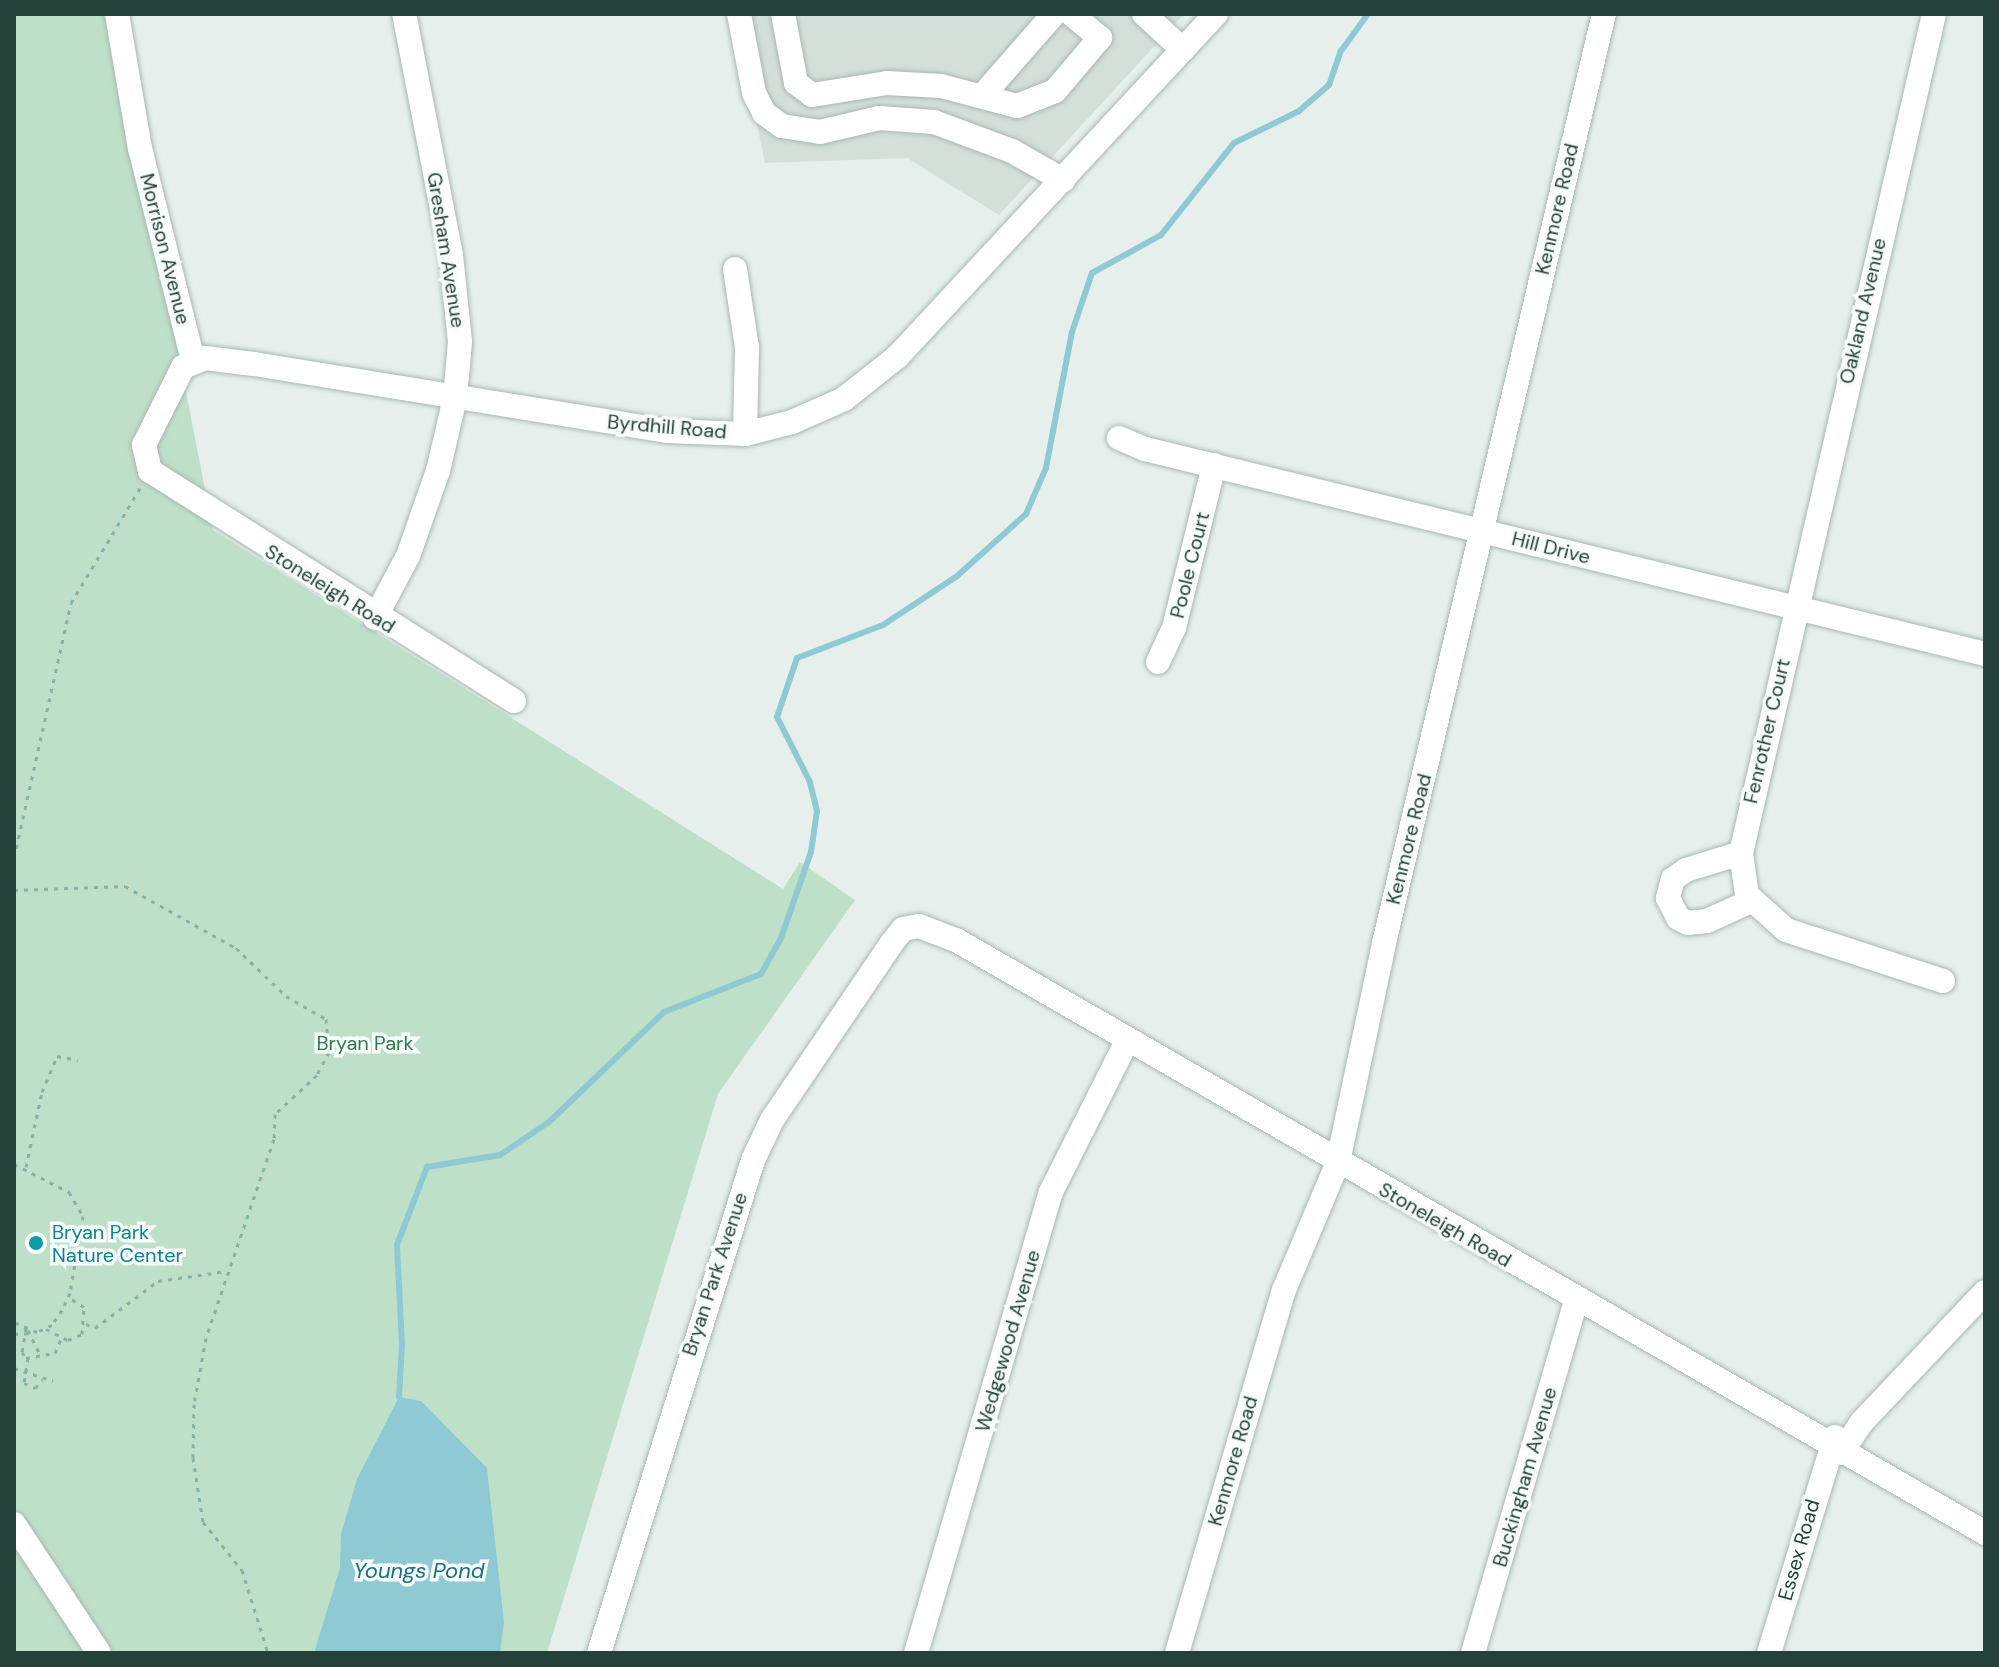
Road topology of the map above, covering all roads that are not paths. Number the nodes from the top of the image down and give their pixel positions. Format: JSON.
{"nodes":[{"id":1,"x":117,"y":14,"type":"edge"},
{"id":2,"x":404,"y":14,"type":"edge"},
{"id":3,"x":739,"y":14,"type":"edge"},
{"id":4,"x":783,"y":14,"type":"edge"},
{"id":5,"x":1054,"y":14,"type":"edge"},
{"id":6,"x":1071,"y":14,"type":"edge"},
{"id":7,"x":1144,"y":14,"type":"edge"},
{"id":8,"x":1604,"y":14,"type":"edge"},
{"id":9,"x":1934,"y":14,"type":"edge"},
{"id":10,"x":1205,"y":17,"type":"edge"},
{"id":11,"x":1183,"y":50,"type":"junction"},
{"id":12,"x":983,"y":95,"type":"junction"},
{"id":13,"x":1063,"y":180,"type":"junction"},
{"id":14,"x":735,"y":269,"type":"dead end"},
{"id":15,"x":193,"y":361,"type":"junction"},
{"id":16,"x":455,"y":398,"type":"junction"},
{"id":17,"x":745,"y":434,"type":"junction"},
{"id":18,"x":1119,"y":438,"type":"dead end"},
{"id":19,"x":1214,"y":465,"type":"junction"},
{"id":20,"x":1482,"y":531,"type":"junction"},
{"id":21,"x":1795,"y":609,"type":"junction"},
{"id":22,"x":375,"y":618,"type":"junction"},
{"id":23,"x":1985,"y":654,"type":"edge"},
{"id":24,"x":1158,"y":662,"type":"dead end"},
{"id":25,"x":514,"y":701,"type":"dead end"},
{"id":26,"x":1741,"y":853,"type":"junction"},
{"id":27,"x":1751,"y":901,"type":"junction"},
{"id":28,"x":903,"y":929,"type":"joint"},
{"id":29,"x":1943,"y":981,"type":"dead end"},
{"id":30,"x":1127,"y":1041,"type":"junction"},
{"id":31,"x":1338,"y":1162,"type":"junction"},
{"id":32,"x":1985,"y":1292,"type":"edge"},
{"id":33,"x":1576,"y":1300,"type":"junction"},
{"id":34,"x":1835,"y":1446,"type":"junction"},
{"id":35,"x":14,"y":1524,"type":"edge"},
{"id":36,"x":1985,"y":1533,"type":"edge"},
{"id":37,"x":99,"y":1653,"type":"edge"},
{"id":38,"x":599,"y":1653,"type":"edge"},
{"id":39,"x":916,"y":1653,"type":"edge"},
{"id":40,"x":1177,"y":1653,"type":"edge"},
{"id":41,"x":1473,"y":1653,"type":"edge"},
{"id":42,"x":1769,"y":1653,"type":"edge"}],
"edges":[{"from":1,"to":15,"type":"street","name":"Morrison Avenue"},
{"from":2,"to":16,"type":"street","name":"Gresham Avenue"},
{"from":3,"to":13,"type":"street"},
{"from":4,"to":12,"type":"street"},
{"from":5,"to":12,"type":"street"},
{"from":6,"to":12,"type":"street"},
{"from":7,"to":11,"type":"street"},
{"from":8,"to":20,"type":"street","name":"Kenmore Road"},
{"from":9,"to":21,"type":"street","name":"Oakland Avenue"},
{"from":10,"to":11,"type":"street","name":"Byrdhill Road"},
{"from":11,"to":13,"type":"street","name":"Byrdhill Road"},
{"from":13,"to":17,"type":"street","name":"Byrdhill Road"},
{"from":14,"to":17,"type":"street"},
{"from":15,"to":16,"type":"street","name":"Byrdhill Road"},
{"from":15,"to":22,"type":"street","name":"Stoneleigh Road"},
{"from":16,"to":17,"type":"street","name":"Byrdhill Road"},
{"from":16,"to":22,"type":"street","name":"Gresham Avenue"},
{"from":18,"to":19,"type":"street","name":"Hill Drive"},
{"from":19,"to":20,"type":"street","name":"Hill Drive"},
{"from":19,"to":24,"type":"street","name":"Poole Court"},
{"from":20,"to":21,"type":"street","name":"Hill Drive"},
{"from":20,"to":31,"type":"street","name":"Kenmore Road"},
{"from":21,"to":23,"type":"street","name":"Hill Drive"},
{"from":21,"to":26,"type":"street","name":"Fenrother Court"},
{"from":22,"to":25,"type":"street","name":"Stoneleigh Road"},
{"from":26,"to":27,"type":"street","name":"Fenrother Court"},
{"from":26,"to":27,"type":"street"},
{"from":27,"to":29,"type":"street"},
{"from":28,"to":30,"type":"street","name":"Stoneleigh Road"},
{"from":28,"to":38,"type":"street","name":"Bryan Park Avenue"},
{"from":30,"to":31,"type":"street","name":"Stoneleigh Road"},
{"from":30,"to":39,"type":"street","name":"Wedgewood Avenue"},
{"from":31,"to":33,"type":"street","name":"Stoneleigh Road"},
{"from":31,"to":40,"type":"street","name":"Kenmore Road"},
{"from":32,"to":34,"type":"street","name":"Essex Road"},
{"from":33,"to":34,"type":"street","name":"Stoneleigh Road"},
{"from":33,"to":41,"type":"street","name":"Buckingham Avenue"},
{"from":34,"to":36,"type":"street","name":"Stoneleigh Road"},
{"from":34,"to":42,"type":"street","name":"Essex Road"},
{"from":35,"to":37,"type":"street"}]}
